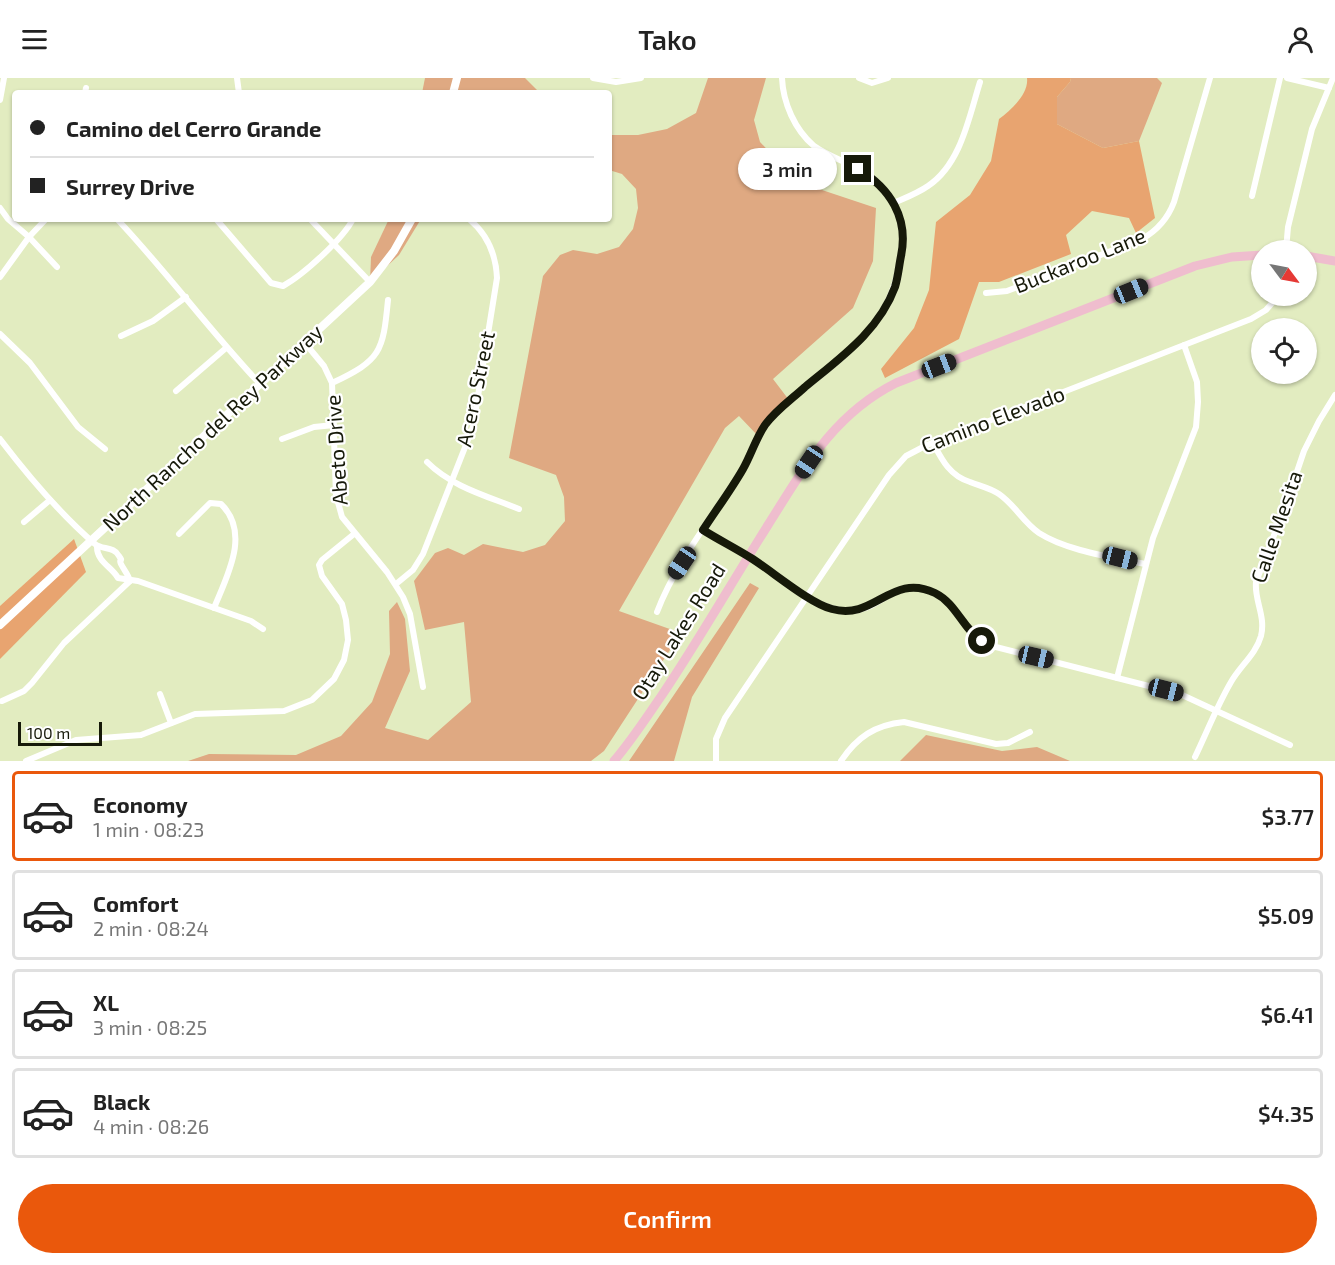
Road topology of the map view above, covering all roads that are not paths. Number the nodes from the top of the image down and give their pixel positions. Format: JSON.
{"nodes":[{"id":1,"x":4,"y":78,"type":"edge"},
{"id":2,"x":593,"y":78,"type":"edge"},
{"id":3,"x":641,"y":78,"type":"edge"},
{"id":4,"x":782,"y":78,"type":"edge"},
{"id":5,"x":859,"y":78,"type":"edge"},
{"id":6,"x":888,"y":78,"type":"edge"},
{"id":7,"x":1210,"y":78,"type":"edge"},
{"id":8,"x":1280,"y":78,"type":"edge"},
{"id":9,"x":1287,"y":78,"type":"edge"},
{"id":10,"x":1333,"y":78,"type":"edge"},
{"id":11,"x":980,"y":82,"type":"dead end"},
{"id":12,"x":1329,"y":88,"type":"junction"},
{"id":13,"x":0,"y":100,"type":"edge"},
{"id":14,"x":1252,"y":196,"type":"dead end"},
{"id":15,"x":894,"y":203,"type":"junction"},
{"id":16,"x":0,"y":208,"type":"edge"},
{"id":17,"x":43,"y":222,"type":"edge"},
{"id":18,"x":120,"y":222,"type":"edge"},
{"id":19,"x":219,"y":222,"type":"edge"},
{"id":20,"x":313,"y":222,"type":"edge"},
{"id":21,"x":351,"y":222,"type":"edge"},
{"id":22,"x":410,"y":222,"type":"edge"},
{"id":23,"x":474,"y":222,"type":"edge"},
{"id":24,"x":29,"y":237,"type":"junction"},
{"id":25,"x":1287,"y":240,"type":"edge"},
{"id":26,"x":333,"y":244,"type":"junction"},
{"id":27,"x":1251,"y":256,"type":"edge"},
{"id":28,"x":1317,"y":258,"type":"edge"},
{"id":29,"x":1335,"y":261,"type":"edge"},
{"id":30,"x":57,"y":267,"type":"dead end"},
{"id":31,"x":0,"y":277,"type":"edge"},
{"id":32,"x":370,"y":282,"type":"junction"},
{"id":33,"x":986,"y":293,"type":"dead end"},
{"id":34,"x":186,"y":297,"type":"junction"},
{"id":35,"x":388,"y":300,"type":"dead end"},
{"id":36,"x":1271,"y":306,"type":"edge"},
{"id":37,"x":0,"y":334,"type":"edge"},
{"id":38,"x":121,"y":336,"type":"dead end"},
{"id":39,"x":305,"y":343,"type":"junction"},
{"id":40,"x":1184,"y":345,"type":"junction"},
{"id":41,"x":226,"y":348,"type":"junction"},
{"id":42,"x":332,"y":383,"type":"junction"},
{"id":43,"x":260,"y":384,"type":"junction"},
{"id":44,"x":176,"y":391,"type":"dead end"},
{"id":45,"x":1335,"y":395,"type":"edge"},
{"id":46,"x":333,"y":425,"type":"junction"},
{"id":47,"x":282,"y":439,"type":"dead end"},
{"id":48,"x":0,"y":440,"type":"edge"},
{"id":49,"x":933,"y":443,"type":"junction"},
{"id":50,"x":105,"y":449,"type":"dead end"},
{"id":51,"x":427,"y":462,"type":"dead end"},
{"id":52,"x":452,"y":482,"type":"junction"},
{"id":53,"x":50,"y":500,"type":"junction"},
{"id":54,"x":519,"y":509,"type":"dead end"},
{"id":55,"x":24,"y":522,"type":"dead end"},
{"id":56,"x":703,"y":530,"type":"junction"},
{"id":57,"x":179,"y":534,"type":"dead end"},
{"id":58,"x":354,"y":534,"type":"junction"},
{"id":59,"x":94,"y":544,"type":"junction"},
{"id":60,"x":748,"y":556,"type":"junction"},
{"id":61,"x":121,"y":564,"type":"junction"},
{"id":62,"x":1145,"y":564,"type":"junction"},
{"id":63,"x":114,"y":570,"type":"junction"},
{"id":64,"x":129,"y":581,"type":"junction"},
{"id":65,"x":396,"y":584,"type":"junction"},
{"id":66,"x":807,"y":596,"type":"junction"},
{"id":67,"x":214,"y":608,"type":"junction"},
{"id":68,"x":657,"y":612,"type":"dead end"},
{"id":69,"x":2,"y":619,"type":"edge"},
{"id":70,"x":263,"y":629,"type":"dead end"},
{"id":71,"x":1117,"y":678,"type":"junction"},
{"id":72,"x":423,"y":687,"type":"dead end"},
{"id":73,"x":160,"y":694,"type":"dead end"},
{"id":74,"x":2,"y":702,"type":"dead end"},
{"id":75,"x":1217,"y":711,"type":"junction"},
{"id":76,"x":171,"y":723,"type":"junction"},
{"id":77,"x":1030,"y":732,"type":"dead end"},
{"id":78,"x":1290,"y":745,"type":"dead end"},
{"id":79,"x":1195,"y":757,"type":"dead end"},
{"id":80,"x":26,"y":761,"type":"edge"},
{"id":81,"x":614,"y":761,"type":"edge"},
{"id":82,"x":716,"y":761,"type":"edge"},
{"id":83,"x":841,"y":761,"type":"edge"}],
"edges":[{"from":1,"to":13,"type":"street"},
{"from":2,"to":3,"type":"street"},
{"from":4,"to":15,"type":"street"},
{"from":5,"to":6,"type":"street"},
{"from":7,"to":33,"type":"street","name":"Buckaroo Lane"},
{"from":8,"to":14,"type":"street"},
{"from":9,"to":12,"type":"street"},
{"from":10,"to":12,"type":"street"},
{"from":11,"to":15,"type":"street"},
{"from":12,"to":25,"type":"street"},
{"from":15,"to":56,"type":"street"},
{"from":16,"to":24,"type":"street"},
{"from":17,"to":24,"type":"street"},
{"from":18,"to":34,"type":"street"},
{"from":19,"to":26,"type":"street"},
{"from":20,"to":26,"type":"street"},
{"from":21,"to":26,"type":"street"},
{"from":22,"to":32,"type":"street","name":"North Rancho del Rey Parkway"},
{"from":23,"to":52,"type":"street","name":"Acero Street"},
{"from":24,"to":30,"type":"street"},
{"from":24,"to":31,"type":"street"},
{"from":26,"to":32,"type":"street"},
{"from":27,"to":60,"type":"main road","name":"Otay Lakes Road"},
{"from":28,"to":29,"type":"main road"},
{"from":32,"to":39,"type":"street","name":"North Rancho del Rey Parkway"},
{"from":34,"to":38,"type":"street"},
{"from":34,"to":41,"type":"street"},
{"from":35,"to":42,"type":"street"},
{"from":36,"to":40,"type":"street","name":"Camino Elevado"},
{"from":37,"to":50,"type":"street"},
{"from":39,"to":42,"type":"street","name":"Abeto Drive"},
{"from":39,"to":43,"type":"street","name":"North Rancho del Rey Parkway"},
{"from":40,"to":49,"type":"street","name":"Camino Elevado"},
{"from":40,"to":62,"type":"street"},
{"from":41,"to":43,"type":"street"},
{"from":41,"to":44,"type":"street"},
{"from":42,"to":46,"type":"street","name":"Abeto Drive"},
{"from":43,"to":59,"type":"street","name":"North Rancho del Rey Parkway"},
{"from":45,"to":75,"type":"street","name":"Calle Mesita"},
{"from":46,"to":47,"type":"street"},
{"from":46,"to":58,"type":"street","name":"Abeto Drive"},
{"from":48,"to":53,"type":"street"},
{"from":49,"to":62,"type":"street"},
{"from":49,"to":66,"type":"street","name":"Camino Elevado"},
{"from":51,"to":52,"type":"street"},
{"from":52,"to":54,"type":"street"},
{"from":52,"to":65,"type":"street","name":"Acero Street"},
{"from":53,"to":55,"type":"street"},
{"from":53,"to":59,"type":"street"},
{"from":56,"to":60,"type":"street"},
{"from":56,"to":68,"type":"street"},
{"from":57,"to":67,"type":"street"},
{"from":58,"to":65,"type":"street","name":"Abeto Drive"},
{"from":58,"to":76,"type":"street"},
{"from":59,"to":61,"type":"street"},
{"from":59,"to":63,"type":"street"},
{"from":59,"to":69,"type":"street","name":"North Rancho del Rey Parkway"},
{"from":60,"to":66,"type":"street"},
{"from":60,"to":81,"type":"main road","name":"Otay Lakes Road"},
{"from":61,"to":63,"type":"street"},
{"from":61,"to":64,"type":"street"},
{"from":62,"to":71,"type":"street"},
{"from":63,"to":64,"type":"street"},
{"from":64,"to":67,"type":"street"},
{"from":64,"to":74,"type":"street"},
{"from":65,"to":72,"type":"street","name":"Abeto Drive"},
{"from":66,"to":71,"type":"street"},
{"from":66,"to":82,"type":"street","name":"Camino Elevado"},
{"from":67,"to":70,"type":"street"},
{"from":71,"to":75,"type":"street"},
{"from":73,"to":76,"type":"street"},
{"from":75,"to":78,"type":"street"},
{"from":75,"to":79,"type":"street","name":"Calle Mesita"},
{"from":76,"to":80,"type":"street"},
{"from":77,"to":83,"type":"street"}]}
